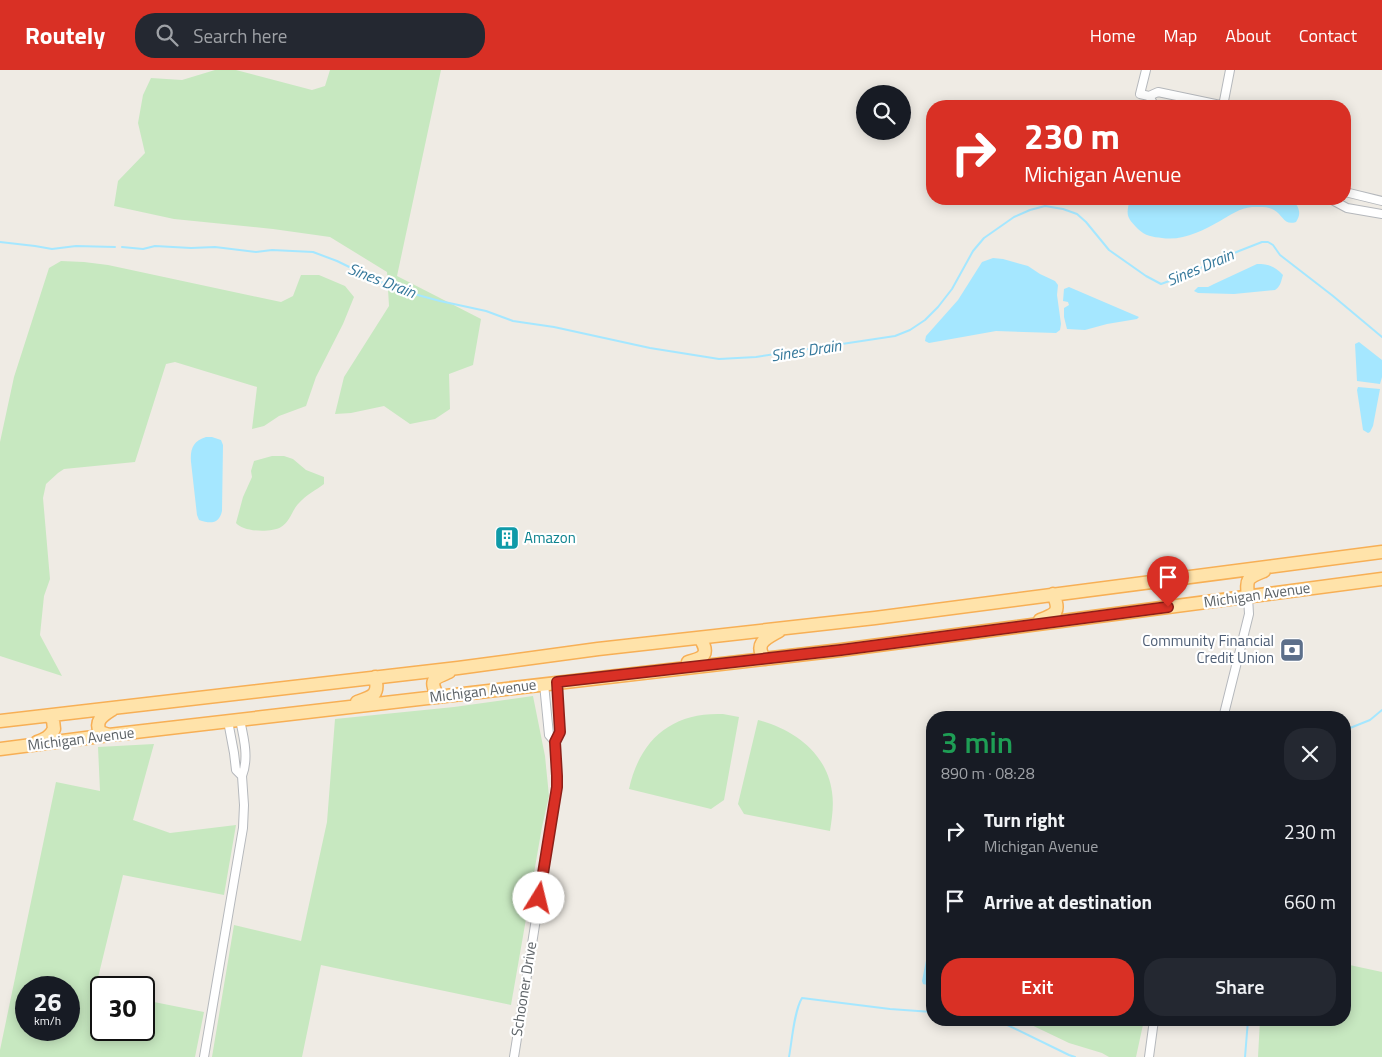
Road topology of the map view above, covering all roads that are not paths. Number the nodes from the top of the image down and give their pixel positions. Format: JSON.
{"nodes":[{"id":1,"x":1146,"y":70,"type":"edge"},
{"id":2,"x":1230,"y":70,"type":"edge"},
{"id":3,"x":1149,"y":96,"type":"junction"},
{"id":4,"x":1151,"y":100,"type":"edge"},
{"id":5,"x":1195,"y":100,"type":"edge"},
{"id":6,"x":1224,"y":100,"type":"edge"},
{"id":7,"x":1351,"y":193,"type":"edge"},
{"id":8,"x":1382,"y":201,"type":"edge"},
{"id":9,"x":1341,"y":205,"type":"edge"},
{"id":10,"x":1382,"y":214,"type":"edge"},
{"id":11,"x":1382,"y":552,"type":"edge"},
{"id":12,"x":1278,"y":566,"type":"junction"},
{"id":13,"x":1381,"y":578,"type":"edge"},
{"id":14,"x":1053,"y":594,"type":"junction"},
{"id":15,"x":1248,"y":597,"type":"junction"},
{"id":16,"x":1021,"y":626,"type":"junction"},
{"id":17,"x":784,"y":628,"type":"junction"},
{"id":18,"x":700,"y":638,"type":"junction"},
{"id":19,"x":765,"y":658,"type":"junction"},
{"id":20,"x":458,"y":668,"type":"junction"},
{"id":21,"x":652,"y":671,"type":"junction"},
{"id":22,"x":374,"y":678,"type":"junction"},
{"id":23,"x":557,"y":682,"type":"junction"},
{"id":24,"x":544,"y":684,"type":"junction"},
{"id":25,"x":438,"y":697,"type":"junction"},
{"id":26,"x":115,"y":707,"type":"junction"},
{"id":27,"x":338,"y":709,"type":"junction"},
{"id":28,"x":1225,"y":711,"type":"edge"},
{"id":29,"x":49,"y":716,"type":"junction"},
{"id":30,"x":0,"y":721,"type":"edge"},
{"id":31,"x":234,"y":721,"type":"junction"},
{"id":32,"x":108,"y":735,"type":"junction"},
{"id":33,"x":555,"y":742,"type":"junction"},
{"id":34,"x":20,"y":747,"type":"junction"},
{"id":35,"x":0,"y":749,"type":"edge"},
{"id":36,"x":242,"y":776,"type":"junction"},
{"id":37,"x":1153,"y":1026,"type":"edge"},
{"id":38,"x":204,"y":1057,"type":"edge"},
{"id":39,"x":514,"y":1057,"type":"edge"},
{"id":40,"x":1149,"y":1057,"type":"edge"}],
"edges":[{"from":1,"to":3,"type":"street"},
{"from":2,"to":6,"type":"street"},
{"from":3,"to":4,"type":"street"},
{"from":3,"to":5,"type":"street"},
{"from":7,"to":8,"type":"street"},
{"from":9,"to":10,"type":"street"},
{"from":11,"to":12,"type":"main road","name":"Michigan Avenue"},
{"from":12,"to":14,"type":"main road","name":"Michigan Avenue"},
{"from":12,"to":15,"type":"main road"},
{"from":13,"to":15,"type":"main road","name":"Michigan Avenue"},
{"from":14,"to":16,"type":"main road"},
{"from":14,"to":17,"type":"main road","name":"Michigan Avenue"},
{"from":15,"to":16,"type":"main road","name":"Michigan Avenue"},
{"from":15,"to":28,"type":"street"},
{"from":16,"to":19,"type":"main road","name":"Michigan Avenue"},
{"from":17,"to":18,"type":"main road","name":"Michigan Avenue"},
{"from":17,"to":19,"type":"main road"},
{"from":18,"to":20,"type":"main road","name":"Michigan Avenue"},
{"from":18,"to":21,"type":"main road"},
{"from":19,"to":21,"type":"main road","name":"Michigan Avenue"},
{"from":20,"to":22,"type":"main road","name":"Michigan Avenue"},
{"from":20,"to":25,"type":"main road"},
{"from":21,"to":23,"type":"main road","name":"Michigan Avenue"},
{"from":22,"to":26,"type":"main road","name":"Michigan Avenue"},
{"from":22,"to":27,"type":"main road"},
{"from":23,"to":24,"type":"main road","name":"Michigan Avenue"},
{"from":23,"to":33,"type":"street","name":"Schooner Drive"},
{"from":24,"to":25,"type":"main road","name":"Michigan Avenue"},
{"from":24,"to":33,"type":"street","name":"Schooner Drive"},
{"from":25,"to":27,"type":"main road","name":"Michigan Avenue"},
{"from":26,"to":29,"type":"main road","name":"Michigan Avenue"},
{"from":26,"to":32,"type":"main road"},
{"from":27,"to":31,"type":"main road","name":"Michigan Avenue"},
{"from":29,"to":30,"type":"main road","name":"Michigan Avenue"},
{"from":29,"to":34,"type":"main road"},
{"from":31,"to":32,"type":"main road","name":"Michigan Avenue"},
{"from":31,"to":36,"type":"street"},
{"from":31,"to":36,"type":"street"},
{"from":32,"to":34,"type":"main road","name":"Michigan Avenue"},
{"from":33,"to":39,"type":"street","name":"Schooner Drive"},
{"from":34,"to":35,"type":"main road","name":"Michigan Avenue"},
{"from":36,"to":38,"type":"street"},
{"from":37,"to":40,"type":"street"}]}
